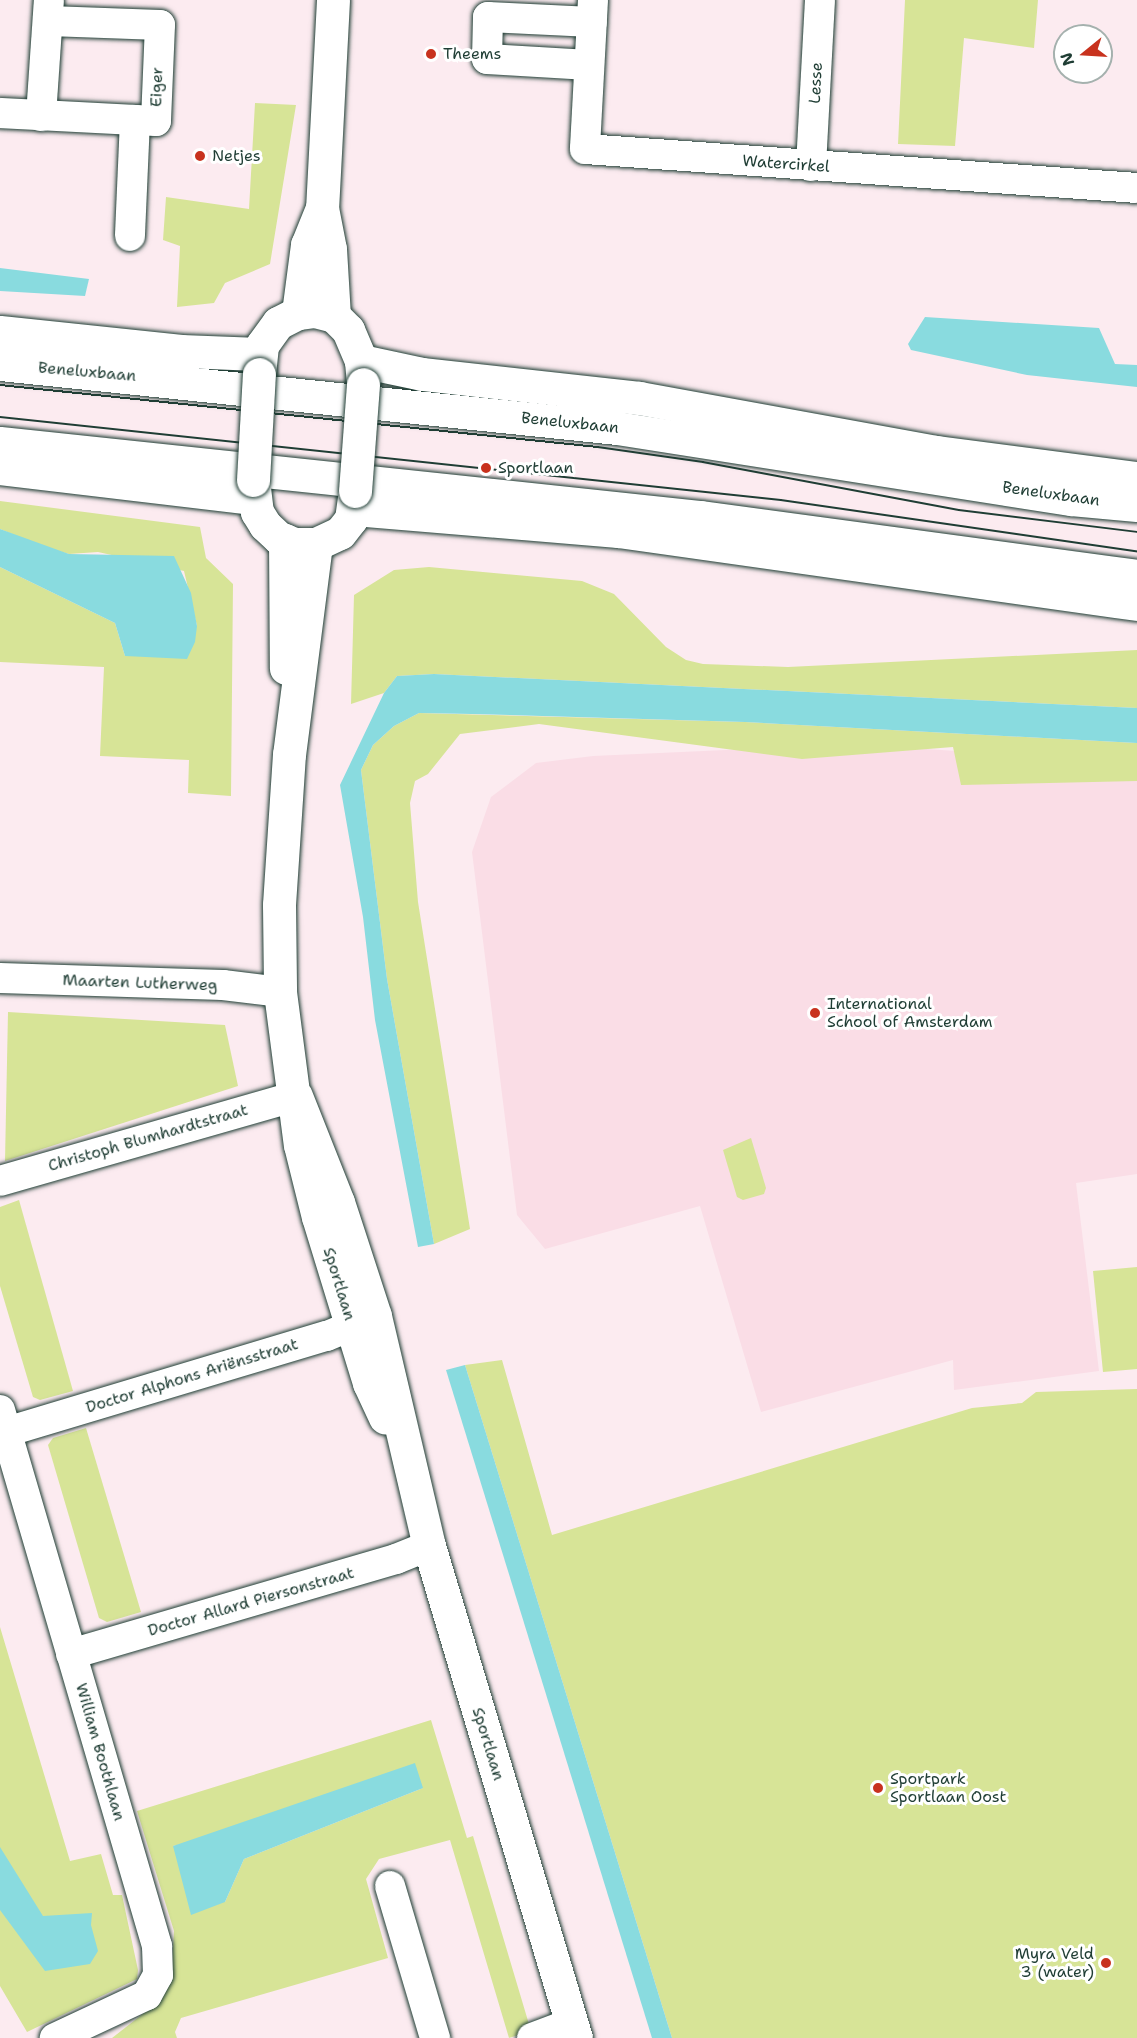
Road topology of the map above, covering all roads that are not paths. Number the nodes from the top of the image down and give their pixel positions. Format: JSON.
{"nodes":[{"id":1,"x":333,"y":0,"type":"edge"},
{"id":2,"x":820,"y":0,"type":"edge"},
{"id":3,"x":49,"y":10,"type":"edge"},
{"id":4,"x":592,"y":11,"type":"edge"},
{"id":5,"x":589,"y":66,"type":"junction"},
{"id":6,"x":0,"y":113,"type":"edge"},
{"id":7,"x":41,"y":116,"type":"junction"},
{"id":8,"x":135,"y":120,"type":"junction"},
{"id":9,"x":811,"y":166,"type":"junction"},
{"id":10,"x":1137,"y":188,"type":"edge"},
{"id":11,"x":322,"y":208,"type":"junction"},
{"id":12,"x":130,"y":236,"type":"dead end"},
{"id":13,"x":298,"y":313,"type":"junction"},
{"id":14,"x":334,"y":316,"type":"junction"},
{"id":15,"x":0,"y":332,"type":"edge"},
{"id":16,"x":0,"y":364,"type":"edge"},
{"id":17,"x":259,"y":364,"type":"junction"},
{"id":18,"x":362,"y":373,"type":"junction"},
{"id":19,"x":0,"y":443,"type":"edge"},
{"id":20,"x":0,"y":468,"type":"edge"},
{"id":21,"x":1137,"y":478,"type":"edge"},
{"id":22,"x":253,"y":489,"type":"junction"},
{"id":23,"x":354,"y":500,"type":"junction"},
{"id":24,"x":1137,"y":505,"type":"edge"},
{"id":25,"x":301,"y":542,"type":"junction"},
{"id":26,"x":1137,"y":576,"type":"edge"},
{"id":27,"x":1137,"y":604,"type":"edge"},
{"id":28,"x":0,"y":978,"type":"edge"},
{"id":29,"x":280,"y":992,"type":"junction"},
{"id":30,"x":296,"y":1096,"type":"junction"},
{"id":31,"x":0,"y":1181,"type":"edge"},
{"id":32,"x":363,"y":1319,"type":"junction"},
{"id":33,"x":3,"y":1421,"type":"edge"},
{"id":34,"x":429,"y":1546,"type":"junction"},
{"id":35,"x":71,"y":1654,"type":"junction"},
{"id":36,"x":390,"y":1886,"type":"dead end"},
{"id":37,"x":574,"y":2031,"type":"edge"},
{"id":38,"x":55,"y":2038,"type":"edge"},
{"id":39,"x":435,"y":2038,"type":"edge"},
{"id":40,"x":532,"y":2038,"type":"edge"}],
"edges":[{"from":1,"to":11,"type":"main road"},
{"from":2,"to":9,"type":"street","name":"Lesse"},
{"from":3,"to":7,"type":"street"},
{"from":3,"to":8,"type":"street","name":"Eiger"},
{"from":4,"to":5,"type":"street","name":"Watercirkel"},
{"from":4,"to":5,"type":"street"},
{"from":5,"to":9,"type":"street","name":"Watercirkel"},
{"from":6,"to":7,"type":"street"},
{"from":7,"to":8,"type":"street"},
{"from":8,"to":12,"type":"street","name":"Eiger"},
{"from":9,"to":10,"type":"street","name":"Watercirkel"},
{"from":11,"to":13,"type":"main road"},
{"from":11,"to":14,"type":"main road"},
{"from":13,"to":14,"type":"main road"},
{"from":13,"to":17,"type":"main road"},
{"from":14,"to":18,"type":"main road"},
{"from":15,"to":17,"type":"main road"},
{"from":16,"to":24,"type":"main road","name":"Beneluxbaan"},
{"from":17,"to":22,"type":"main road","bridge":true},
{"from":18,"to":21,"type":"main road"},
{"from":18,"to":23,"type":"main road","bridge":true},
{"from":19,"to":26,"type":"main road"},
{"from":20,"to":22,"type":"main road"},
{"from":22,"to":25,"type":"main road"},
{"from":23,"to":25,"type":"main road"},
{"from":23,"to":27,"type":"main road"},
{"from":25,"to":29,"type":"main road","name":"Sportlaan"},
{"from":28,"to":29,"type":"street","name":"Maarten Lutherweg"},
{"from":29,"to":30,"type":"main road","name":"Sportlaan"},
{"from":30,"to":31,"type":"street","name":"Christoph Blumhardtstraat"},
{"from":30,"to":32,"type":"main road","name":"Sportlaan"},
{"from":32,"to":33,"type":"street","name":"Doctor Alphons Ariënsstraat"},
{"from":32,"to":34,"type":"main road","name":"Sportlaan"},
{"from":33,"to":35,"type":"street","name":"William Boothlaan"},
{"from":34,"to":35,"type":"street","name":"Doctor Allard Piersonstraat"},
{"from":34,"to":37,"type":"main road","name":"Sportlaan"},
{"from":35,"to":38,"type":"street","name":"William Boothlaan"},
{"from":36,"to":39,"type":"street"},
{"from":37,"to":40,"type":"street","name":"Sportlaan"}]}
